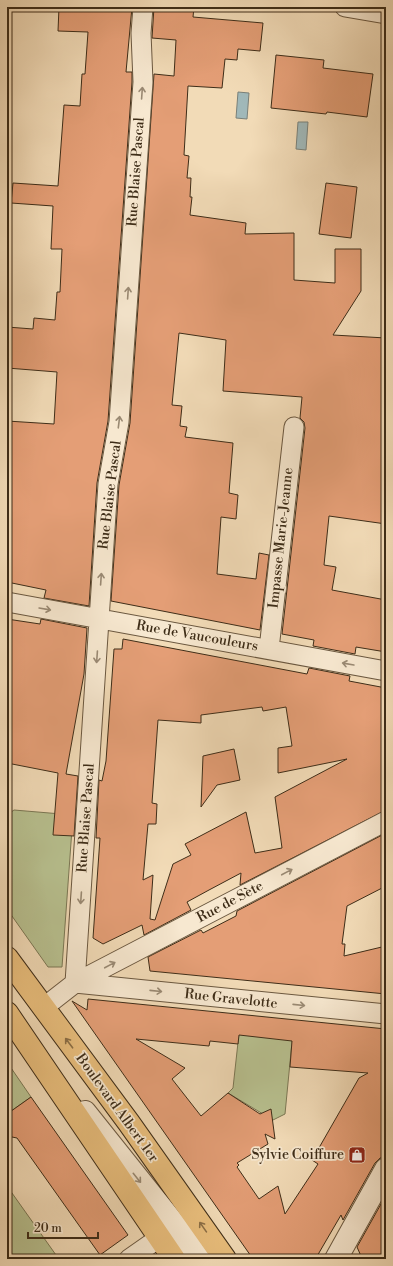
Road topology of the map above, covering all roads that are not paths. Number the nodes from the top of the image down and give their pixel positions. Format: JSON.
{"nodes":[{"id":1,"x":143,"y":7,"type":"edge"},
{"id":2,"x":345,"y":7,"type":"edge"},
{"id":3,"x":386,"y":14,"type":"edge"},
{"id":4,"x":294,"y":427,"type":"dead end"},
{"id":5,"x":7,"y":602,"type":"edge"},
{"id":6,"x":99,"y":618,"type":"junction"},
{"id":7,"x":269,"y":649,"type":"junction"},
{"id":8,"x":386,"y":671,"type":"edge"},
{"id":9,"x":386,"y":821,"type":"edge"},
{"id":10,"x":7,"y":958,"type":"edge"},
{"id":11,"x":75,"y":983,"type":"junction"},
{"id":12,"x":43,"y":1008,"type":"junction"},
{"id":13,"x":386,"y":1014,"type":"edge"},
{"id":14,"x":12,"y":1020,"type":"edge"},
{"id":15,"x":386,"y":1169,"type":"edge"},
{"id":16,"x":159,"y":1238,"type":"junction"},
{"id":17,"x":129,"y":1259,"type":"edge"},
{"id":18,"x":174,"y":1259,"type":"edge"},
{"id":19,"x":199,"y":1259,"type":"edge"},
{"id":20,"x":225,"y":1259,"type":"edge"},
{"id":21,"x":336,"y":1259,"type":"edge"}],
"edges":[{"from":6,"to":1,"type":"street","name":"Rue Blaise Pascal","one_way":true},
{"from":2,"to":3,"type":"street"},
{"from":4,"to":7,"type":"street","name":"Impasse Marie-Jeanne"},
{"from":5,"to":6,"type":"street","name":"Rue de Vaucouleurs","one_way":true},
{"from":6,"to":7,"type":"street","name":"Rue de Vaucouleurs"},
{"from":6,"to":11,"type":"street","name":"Rue Blaise Pascal","one_way":true},
{"from":8,"to":7,"type":"street","name":"Rue de Vaucouleurs","one_way":true},
{"from":11,"to":9,"type":"street","name":"Rue de Sète","one_way":true},
{"from":10,"to":12,"type":"main road","name":"Boulevard Albert 1er"},
{"from":11,"to":12,"type":"street","name":"Rue de Sète"},
{"from":11,"to":13,"type":"street","name":"Rue Gravelotte","one_way":true},
{"from":20,"to":12,"type":"main road","name":"Boulevard Albert 1er","one_way":true},
{"from":14,"to":16,"type":"main road"},
{"from":14,"to":19,"type":"street","one_way":true},
{"from":15,"to":21,"type":"street"},
{"from":16,"to":17,"type":"street"},
{"from":16,"to":18,"type":"main road"}]}
